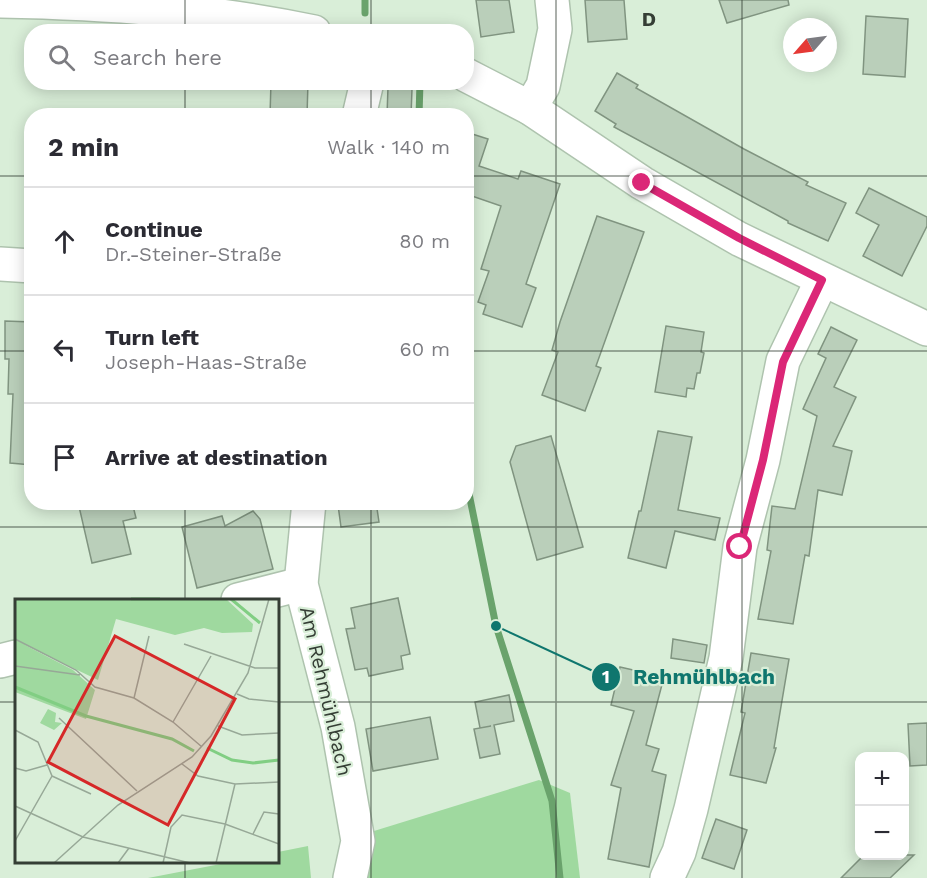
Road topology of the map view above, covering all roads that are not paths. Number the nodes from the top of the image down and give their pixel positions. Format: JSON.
{"nodes":[{"id":1,"x":552,"y":0,"type":"edge"},
{"id":2,"x":0,"y":1,"type":"edge"},
{"id":3,"x":209,"y":8,"type":"edge"},
{"id":4,"x":279,"y":24,"type":"edge"},
{"id":5,"x":474,"y":79,"type":"edge"},
{"id":6,"x":365,"y":90,"type":"edge"},
{"id":7,"x":361,"y":108,"type":"edge"},
{"id":8,"x":530,"y":108,"type":"junction"},
{"id":9,"x":0,"y":264,"type":"edge"},
{"id":10,"x":24,"y":266,"type":"edge"},
{"id":11,"x":822,"y":280,"type":"junction"},
{"id":12,"x":927,"y":329,"type":"edge"},
{"id":13,"x":308,"y":510,"type":"edge"},
{"id":14,"x":301,"y":584,"type":"junction"},
{"id":15,"x":242,"y":599,"type":"edge"},
{"id":16,"x":15,"y":657,"type":"edge"},
{"id":17,"x":0,"y":661,"type":"edge"},
{"id":18,"x":350,"y":878,"type":"edge"},
{"id":19,"x":667,"y":878,"type":"edge"}],
"edges":[{"from":1,"to":8,"type":"street"},
{"from":2,"to":3,"type":"street"},
{"from":3,"to":4,"type":"street"},
{"from":5,"to":8,"type":"street"},
{"from":6,"to":7,"type":"street"},
{"from":8,"to":11,"type":"street"},
{"from":9,"to":10,"type":"street"},
{"from":11,"to":12,"type":"street"},
{"from":11,"to":19,"type":"street"},
{"from":13,"to":14,"type":"street","name":"Am Rehmühlbach"},
{"from":14,"to":15,"type":"street"},
{"from":14,"to":18,"type":"street","name":"Am Rehmühlbach"},
{"from":16,"to":17,"type":"street"}]}
